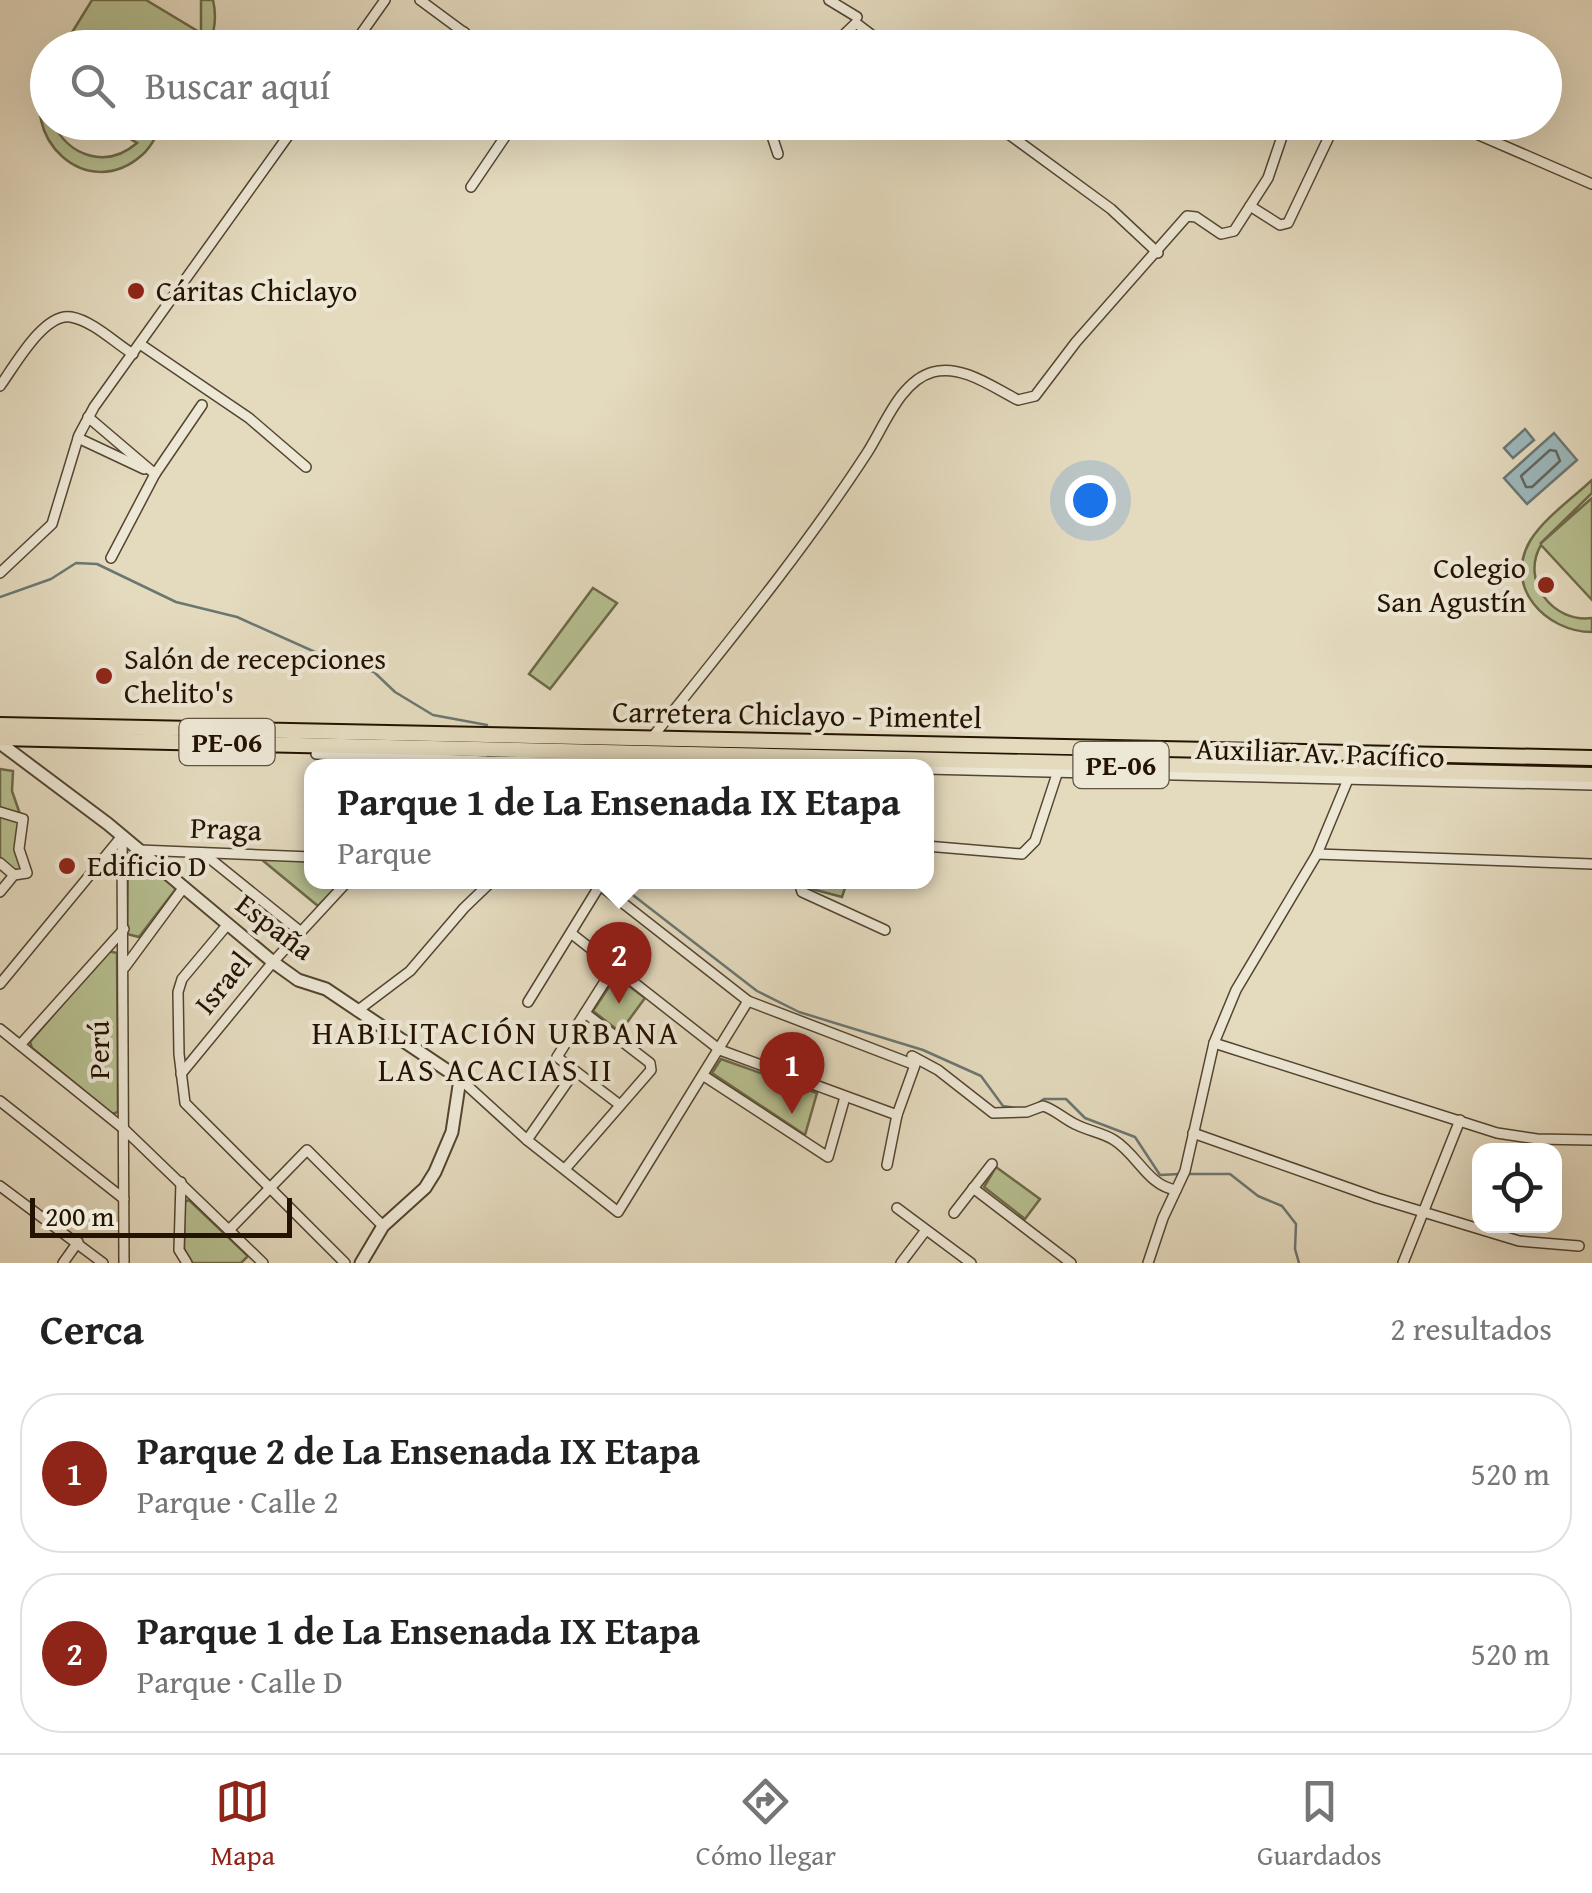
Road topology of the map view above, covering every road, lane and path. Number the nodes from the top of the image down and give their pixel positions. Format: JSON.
{"nodes":[{"id":1,"x":385,"y":0,"type":"edge"},
{"id":2,"x":420,"y":0,"type":"edge"},
{"id":3,"x":829,"y":0,"type":"edge"},
{"id":4,"x":857,"y":17,"type":"dead end"},
{"id":5,"x":364,"y":30,"type":"edge"},
{"id":6,"x":461,"y":30,"type":"edge"},
{"id":7,"x":285,"y":140,"type":"edge"},
{"id":8,"x":503,"y":140,"type":"edge"},
{"id":9,"x":773,"y":140,"type":"edge"},
{"id":10,"x":1017,"y":140,"type":"edge"},
{"id":11,"x":1282,"y":140,"type":"edge"},
{"id":12,"x":1327,"y":140,"type":"edge"},
{"id":13,"x":1490,"y":140,"type":"edge"},
{"id":14,"x":778,"y":154,"type":"dead end"},
{"id":15,"x":1592,"y":184,"type":"edge"},
{"id":16,"x":471,"y":187,"type":"dead end"},
{"id":17,"x":1250,"y":206,"type":"junction"},
{"id":18,"x":1158,"y":252,"type":"junction"},
{"id":19,"x":140,"y":344,"type":"junction"},
{"id":20,"x":133,"y":354,"type":"junction"},
{"id":21,"x":0,"y":386,"type":"edge"},
{"id":22,"x":202,"y":404,"type":"dead end"},
{"id":23,"x":88,"y":417,"type":"junction"},
{"id":24,"x":78,"y":438,"type":"junction"},
{"id":25,"x":306,"y":467,"type":"dead end"},
{"id":26,"x":155,"y":474,"type":"junction"},
{"id":27,"x":111,"y":558,"type":"dead end"},
{"id":28,"x":0,"y":573,"type":"edge"},
{"id":29,"x":0,"y":725,"type":"edge"},
{"id":30,"x":0,"y":741,"type":"edge"},
{"id":31,"x":234,"y":742,"type":"junction"},
{"id":32,"x":650,"y":746,"type":"junction"},
{"id":33,"x":459,"y":753,"type":"junction"},
{"id":34,"x":316,"y":754,"type":"joint"},
{"id":35,"x":1592,"y":758,"type":"edge"},
{"id":36,"x":466,"y":759,"type":"edge"},
{"id":37,"x":640,"y":759,"type":"edge"},
{"id":38,"x":881,"y":759,"type":"edge"},
{"id":39,"x":934,"y":762,"type":"edge"},
{"id":40,"x":1505,"y":765,"type":"junction"},
{"id":41,"x":934,"y":769,"type":"edge"},
{"id":42,"x":1059,"y":769,"type":"junction"},
{"id":43,"x":1350,"y":774,"type":"junction"},
{"id":44,"x":1592,"y":774,"type":"edge"},
{"id":45,"x":1592,"y":785,"type":"edge"},
{"id":46,"x":0,"y":812,"type":"edge"},
{"id":47,"x":122,"y":836,"type":"junction"},
{"id":48,"x":934,"y":847,"type":"edge"},
{"id":49,"x":139,"y":850,"type":"junction"},
{"id":50,"x":203,"y":853,"type":"junction"},
{"id":51,"x":1317,"y":854,"type":"junction"},
{"id":52,"x":304,"y":857,"type":"edge"},
{"id":53,"x":1592,"y":864,"type":"edge"},
{"id":54,"x":1,"y":866,"type":"edge"},
{"id":55,"x":14,"y":876,"type":"junction"},
{"id":56,"x":184,"y":887,"type":"junction"},
{"id":57,"x":341,"y":889,"type":"edge"},
{"id":58,"x":484,"y":889,"type":"edge"},
{"id":59,"x":595,"y":889,"type":"edge"},
{"id":60,"x":606,"y":889,"type":"edge"},
{"id":61,"x":801,"y":889,"type":"edge"},
{"id":62,"x":0,"y":892,"type":"edge"},
{"id":63,"x":228,"y":924,"type":"junction"},
{"id":64,"x":124,"y":930,"type":"junction"},
{"id":65,"x":885,"y":930,"type":"dead end"},
{"id":66,"x":301,"y":932,"type":"junction"},
{"id":67,"x":572,"y":934,"type":"junction"},
{"id":68,"x":273,"y":962,"type":"junction"},
{"id":69,"x":614,"y":967,"type":"junction"},
{"id":70,"x":124,"y":969,"type":"junction"},
{"id":71,"x":0,"y":984,"type":"edge"},
{"id":72,"x":748,"y":1001,"type":"junction"},
{"id":73,"x":528,"y":1002,"type":"dead end"},
{"id":74,"x":357,"y":1010,"type":"junction"},
{"id":75,"x":586,"y":1013,"type":"junction"},
{"id":76,"x":0,"y":1029,"type":"edge"},
{"id":77,"x":1214,"y":1043,"type":"junction"},
{"id":78,"x":20,"y":1046,"type":"junction"},
{"id":79,"x":720,"y":1050,"type":"junction"},
{"id":80,"x":912,"y":1056,"type":"dead end"},
{"id":81,"x":575,"y":1071,"type":"junction"},
{"id":82,"x":180,"y":1074,"type":"junction"},
{"id":83,"x":704,"y":1076,"type":"junction"},
{"id":84,"x":460,"y":1078,"type":"junction"},
{"id":85,"x":845,"y":1097,"type":"junction"},
{"id":86,"x":0,"y":1102,"type":"edge"},
{"id":87,"x":620,"y":1106,"type":"junction"},
{"id":88,"x":897,"y":1115,"type":"junction"},
{"id":89,"x":1460,"y":1120,"type":"junction"},
{"id":90,"x":124,"y":1129,"type":"junction"},
{"id":91,"x":1194,"y":1133,"type":"junction"},
{"id":92,"x":527,"y":1140,"type":"junction"},
{"id":93,"x":1592,"y":1140,"type":"edge"},
{"id":94,"x":992,"y":1164,"type":"dead end"},
{"id":95,"x":888,"y":1166,"type":"dead end"},
{"id":96,"x":565,"y":1170,"type":"junction"},
{"id":97,"x":181,"y":1182,"type":"junction"},
{"id":98,"x":0,"y":1186,"type":"edge"},
{"id":99,"x":1177,"y":1186,"type":"junction"},
{"id":100,"x":269,"y":1188,"type":"junction"},
{"id":101,"x":974,"y":1188,"type":"junction"},
{"id":102,"x":124,"y":1199,"type":"junction"},
{"id":103,"x":898,"y":1208,"type":"dead end"},
{"id":104,"x":1424,"y":1212,"type":"junction"},
{"id":105,"x":954,"y":1213,"type":"dead end"},
{"id":106,"x":383,"y":1226,"type":"junction"},
{"id":107,"x":230,"y":1229,"type":"junction"},
{"id":108,"x":926,"y":1230,"type":"junction"},
{"id":109,"x":78,"y":1242,"type":"junction"},
{"id":110,"x":1579,"y":1246,"type":"dead end"},
{"id":111,"x":1149,"y":1260,"type":"edge"},
{"id":112,"x":63,"y":1263,"type":"edge"},
{"id":113,"x":103,"y":1263,"type":"edge"},
{"id":114,"x":124,"y":1263,"type":"edge"},
{"id":115,"x":187,"y":1263,"type":"edge"},
{"id":116,"x":264,"y":1263,"type":"edge"},
{"id":117,"x":345,"y":1263,"type":"edge"},
{"id":118,"x":361,"y":1263,"type":"edge"},
{"id":119,"x":901,"y":1263,"type":"edge"},
{"id":120,"x":971,"y":1263,"type":"edge"},
{"id":121,"x":1071,"y":1263,"type":"edge"},
{"id":122,"x":1162,"y":1263,"type":"edge"},
{"id":123,"x":1403,"y":1263,"type":"edge"}],
"edges":[{"from":1,"to":5,"type":"street"},
{"from":2,"to":6,"type":"street"},
{"from":3,"to":4,"type":"street"},
{"from":7,"to":19,"type":"street"},
{"from":8,"to":16,"type":"street"},
{"from":9,"to":14,"type":"street"},
{"from":10,"to":18,"type":"street"},
{"from":11,"to":17,"type":"street"},
{"from":12,"to":17,"type":"street"},
{"from":13,"to":15,"type":"street"},
{"from":17,"to":18,"type":"street"},
{"from":18,"to":32,"type":"street"},
{"from":19,"to":20,"type":"street"},
{"from":19,"to":25,"type":"street"},
{"from":20,"to":21,"type":"street"},
{"from":20,"to":23,"type":"street"},
{"from":22,"to":26,"type":"street"},
{"from":23,"to":24,"type":"street"},
{"from":23,"to":26,"type":"street"},
{"from":24,"to":26,"type":"street"},
{"from":24,"to":28,"type":"street"},
{"from":26,"to":27,"type":"street"},
{"from":29,"to":32,"type":"main road","name":"Carretera Chiclayo - Pimentel","number":"PE-06"},
{"from":30,"to":31,"type":"main road","name":"Carretera Chiclayo - Pimentel","number":"PE-06"},
{"from":30,"to":47,"type":"street","name":"España"},
{"from":31,"to":33,"type":"main road","name":"Carretera Chiclayo - Pimentel","number":"PE-06"},
{"from":31,"to":34,"type":"main road"},
{"from":32,"to":33,"type":"main road","name":"Carretera Chiclayo - Pimentel","number":"PE-06"},
{"from":32,"to":38,"type":"main road","name":"Carretera Chiclayo - Pimentel","number":"PE-06"},
{"from":32,"to":40,"type":"main road","name":"Carretera Chiclayo - Pimentel","number":"PE-06"},
{"from":33,"to":34,"type":"street"},
{"from":33,"to":36,"type":"street"},
{"from":33,"to":37,"type":"street"},
{"from":35,"to":40,"type":"main road","name":"Carretera Chiclayo - Pimentel","number":"PE-06"},
{"from":39,"to":42,"type":"main road","name":"Carretera Chiclayo - Pimentel","number":"PE-06"},
{"from":40,"to":43,"type":"main road","name":"Carretera Chiclayo - Pimentel","number":"PE-06"},
{"from":40,"to":44,"type":"main road","name":"Carretera Chiclayo - Pimentel","number":"PE-06"},
{"from":41,"to":42,"type":"street"},
{"from":42,"to":43,"type":"main road","name":"Carretera Chiclayo - Pimentel","number":"PE-06"},
{"from":42,"to":48,"type":"street"},
{"from":43,"to":45,"type":"street","name":"Auxiliar Av. Pacífico"},
{"from":43,"to":51,"type":"street"},
{"from":46,"to":55,"type":"street"},
{"from":47,"to":49,"type":"street","name":"España"},
{"from":47,"to":64,"type":"street","name":"Perú"},
{"from":47,"to":71,"type":"street"},
{"from":49,"to":50,"type":"street","name":"Praga"},
{"from":49,"to":56,"type":"street","name":"España"},
{"from":50,"to":52,"type":"street","name":"Praga"},
{"from":50,"to":66,"type":"street"},
{"from":51,"to":53,"type":"street"},
{"from":51,"to":77,"type":"street"},
{"from":54,"to":55,"type":"street"},
{"from":55,"to":62,"type":"street"},
{"from":56,"to":63,"type":"street","name":"España"},
{"from":56,"to":70,"type":"street"},
{"from":57,"to":66,"type":"street","name":"Israel"},
{"from":58,"to":74,"type":"street"},
{"from":59,"to":67,"type":"street"},
{"from":60,"to":72,"type":"street"},
{"from":61,"to":65,"type":"street"},
{"from":63,"to":68,"type":"street","name":"España"},
{"from":63,"to":82,"type":"street"},
{"from":64,"to":70,"type":"street","name":"Perú"},
{"from":64,"to":78,"type":"street"},
{"from":66,"to":68,"type":"street","name":"Israel"},
{"from":67,"to":69,"type":"street"},
{"from":67,"to":73,"type":"street"},
{"from":68,"to":74,"type":"street","name":"España"},
{"from":68,"to":82,"type":"street","name":"Israel"},
{"from":69,"to":75,"type":"street"},
{"from":69,"to":79,"type":"street"},
{"from":70,"to":90,"type":"street","name":"Perú"},
{"from":72,"to":79,"type":"street"},
{"from":72,"to":88,"type":"street"},
{"from":74,"to":84,"type":"street","name":"España"},
{"from":75,"to":81,"type":"street"},
{"from":75,"to":87,"type":"street"},
{"from":76,"to":78,"type":"street"},
{"from":77,"to":89,"type":"street"},
{"from":77,"to":91,"type":"street"},
{"from":78,"to":90,"type":"street"},
{"from":79,"to":83,"type":"street"},
{"from":79,"to":85,"type":"street"},
{"from":80,"to":99,"type":"street"},
{"from":81,"to":87,"type":"street"},
{"from":81,"to":92,"type":"street"},
{"from":82,"to":100,"type":"street"},
{"from":83,"to":85,"type":"street"},
{"from":83,"to":96,"type":"street","name":"España"},
{"from":84,"to":92,"type":"street","name":"España"},
{"from":84,"to":106,"type":"street"},
{"from":85,"to":88,"type":"street"},
{"from":86,"to":102,"type":"street"},
{"from":87,"to":96,"type":"street"},
{"from":88,"to":95,"type":"street"},
{"from":89,"to":93,"type":"street"},
{"from":89,"to":104,"type":"street"},
{"from":90,"to":97,"type":"street"},
{"from":90,"to":102,"type":"street","name":"Perú"},
{"from":91,"to":99,"type":"street"},
{"from":91,"to":104,"type":"street"},
{"from":92,"to":96,"type":"street","name":"España"},
{"from":94,"to":101,"type":"street"},
{"from":97,"to":107,"type":"street"},
{"from":97,"to":115,"type":"street"},
{"from":98,"to":109,"type":"street"},
{"from":99,"to":111,"type":"street"},
{"from":100,"to":106,"type":"street"},
{"from":100,"to":107,"type":"street"},
{"from":100,"to":117,"type":"street"},
{"from":101,"to":105,"type":"street"},
{"from":101,"to":121,"type":"street"},
{"from":102,"to":114,"type":"street","name":"Perú"},
{"from":103,"to":108,"type":"street"},
{"from":104,"to":110,"type":"street"},
{"from":104,"to":123,"type":"street"},
{"from":106,"to":118,"type":"street"},
{"from":107,"to":116,"type":"street"},
{"from":108,"to":119,"type":"street"},
{"from":108,"to":120,"type":"street"},
{"from":109,"to":112,"type":"street"},
{"from":109,"to":113,"type":"street"},
{"from":111,"to":122,"type":"street"}]}
